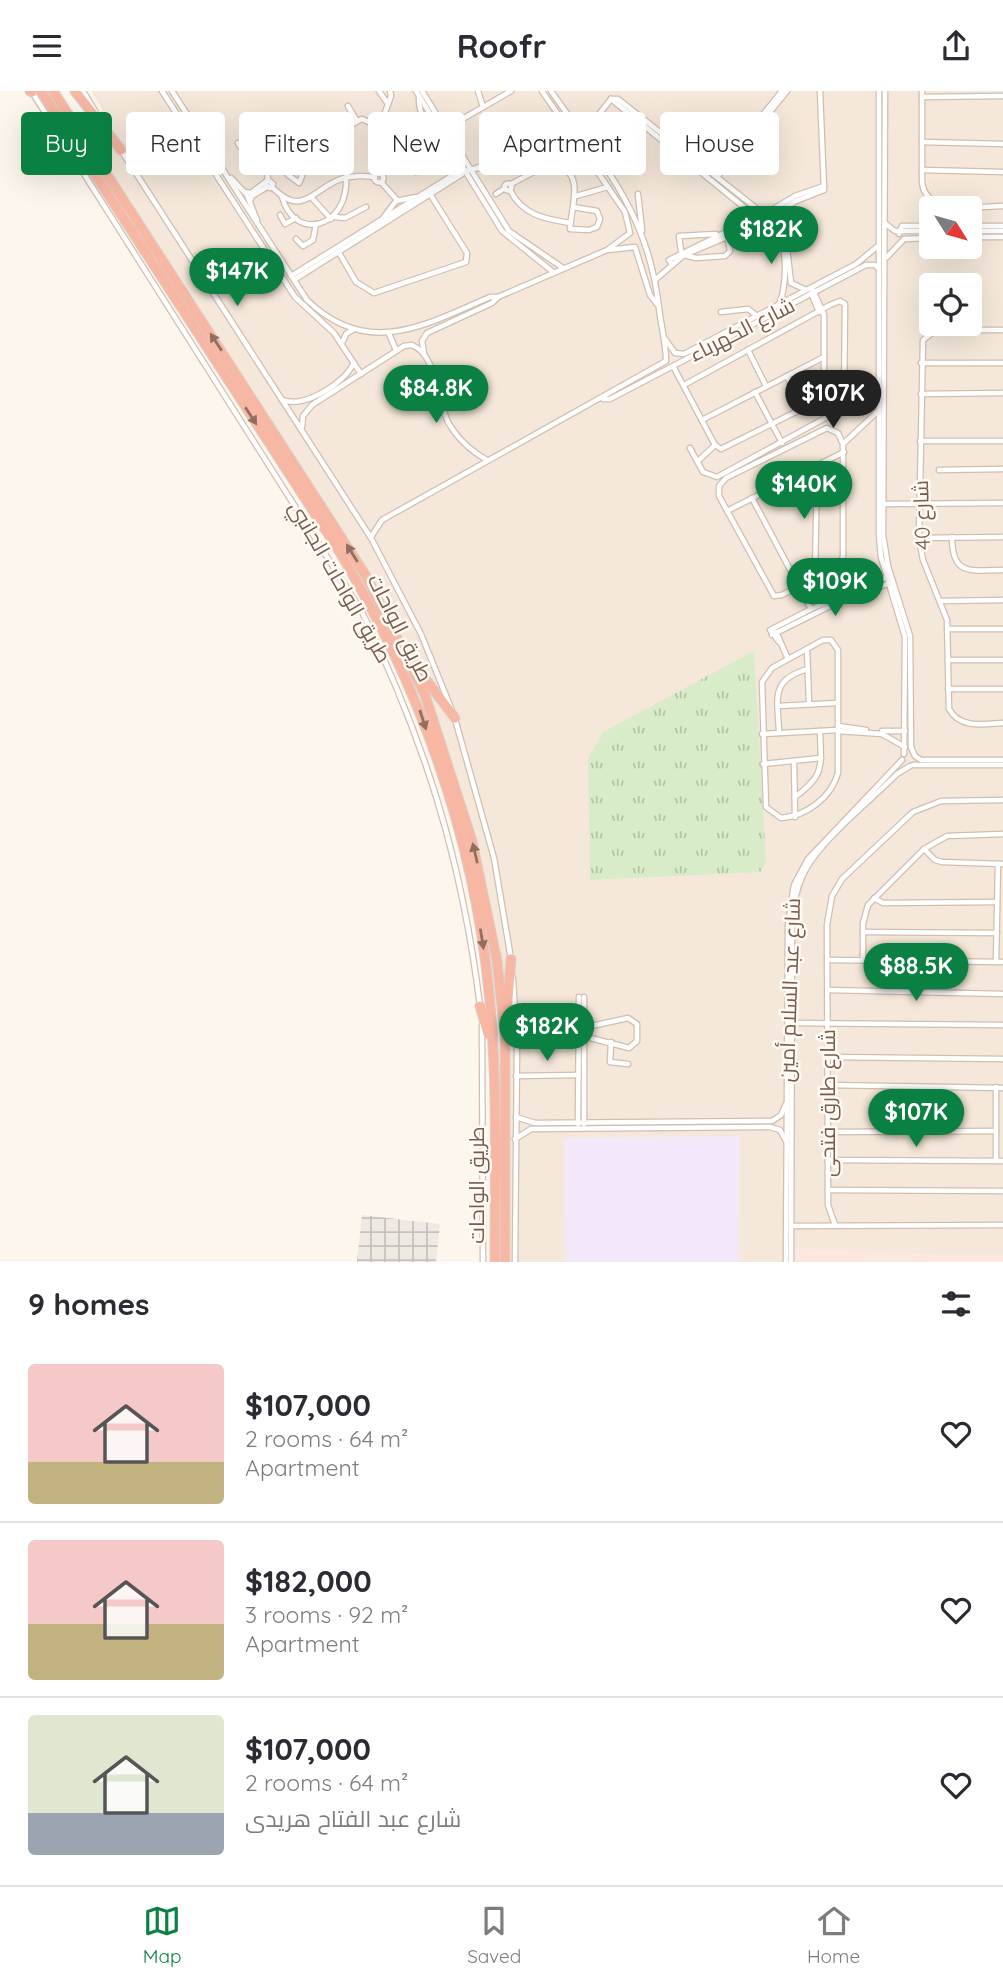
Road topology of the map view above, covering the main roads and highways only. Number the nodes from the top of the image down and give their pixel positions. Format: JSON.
{"nodes":[{"id":1,"x":33,"y":91,"type":"edge"},
{"id":2,"x":53,"y":91,"type":"edge"},
{"id":3,"x":75,"y":91,"type":"edge"},
{"id":4,"x":121,"y":150,"type":"road end"},
{"id":5,"x":407,"y":655,"type":"junction"},
{"id":6,"x":455,"y":718,"type":"road end"},
{"id":7,"x":511,"y":959,"type":"road end"},
{"id":8,"x":480,"y":1006,"type":"road end"},
{"id":9,"x":505,"y":1036,"type":"junction"},
{"id":10,"x":494,"y":1045,"type":"junction"},
{"id":11,"x":495,"y":1215,"type":"junction"},
{"id":12,"x":505,"y":1217,"type":"junction"},
{"id":13,"x":500,"y":1232,"type":"junction"},
{"id":14,"x":495,"y":1262,"type":"edge"},
{"id":15,"x":505,"y":1262,"type":"edge"}],
"edges":[{"from":1,"to":10,"type":"highway","name":"طريق الواحات","one_way":true},
{"from":5,"to":2,"type":"highway","name":"طريق الواحات","one_way":true},
{"from":3,"to":4,"type":"highway"},
{"from":5,"to":6,"type":"highway"},
{"from":9,"to":5,"type":"highway","name":"طريق الواحات","one_way":true},
{"from":7,"to":9,"type":"highway"},
{"from":8,"to":10,"type":"highway"},
{"from":9,"to":12,"type":"highway","name":"طريق الواحات"},
{"from":10,"to":11,"type":"highway","name":"طريق الواحات"},
{"from":11,"to":12,"type":"highway"},
{"from":11,"to":13,"type":"highway","name":"طريق الواحات"},
{"from":12,"to":13,"type":"highway","name":"طريق الواحات"},
{"from":13,"to":14,"type":"highway","name":"طريق الواحات"},
{"from":13,"to":15,"type":"highway","name":"طريق الواحات"}]}
